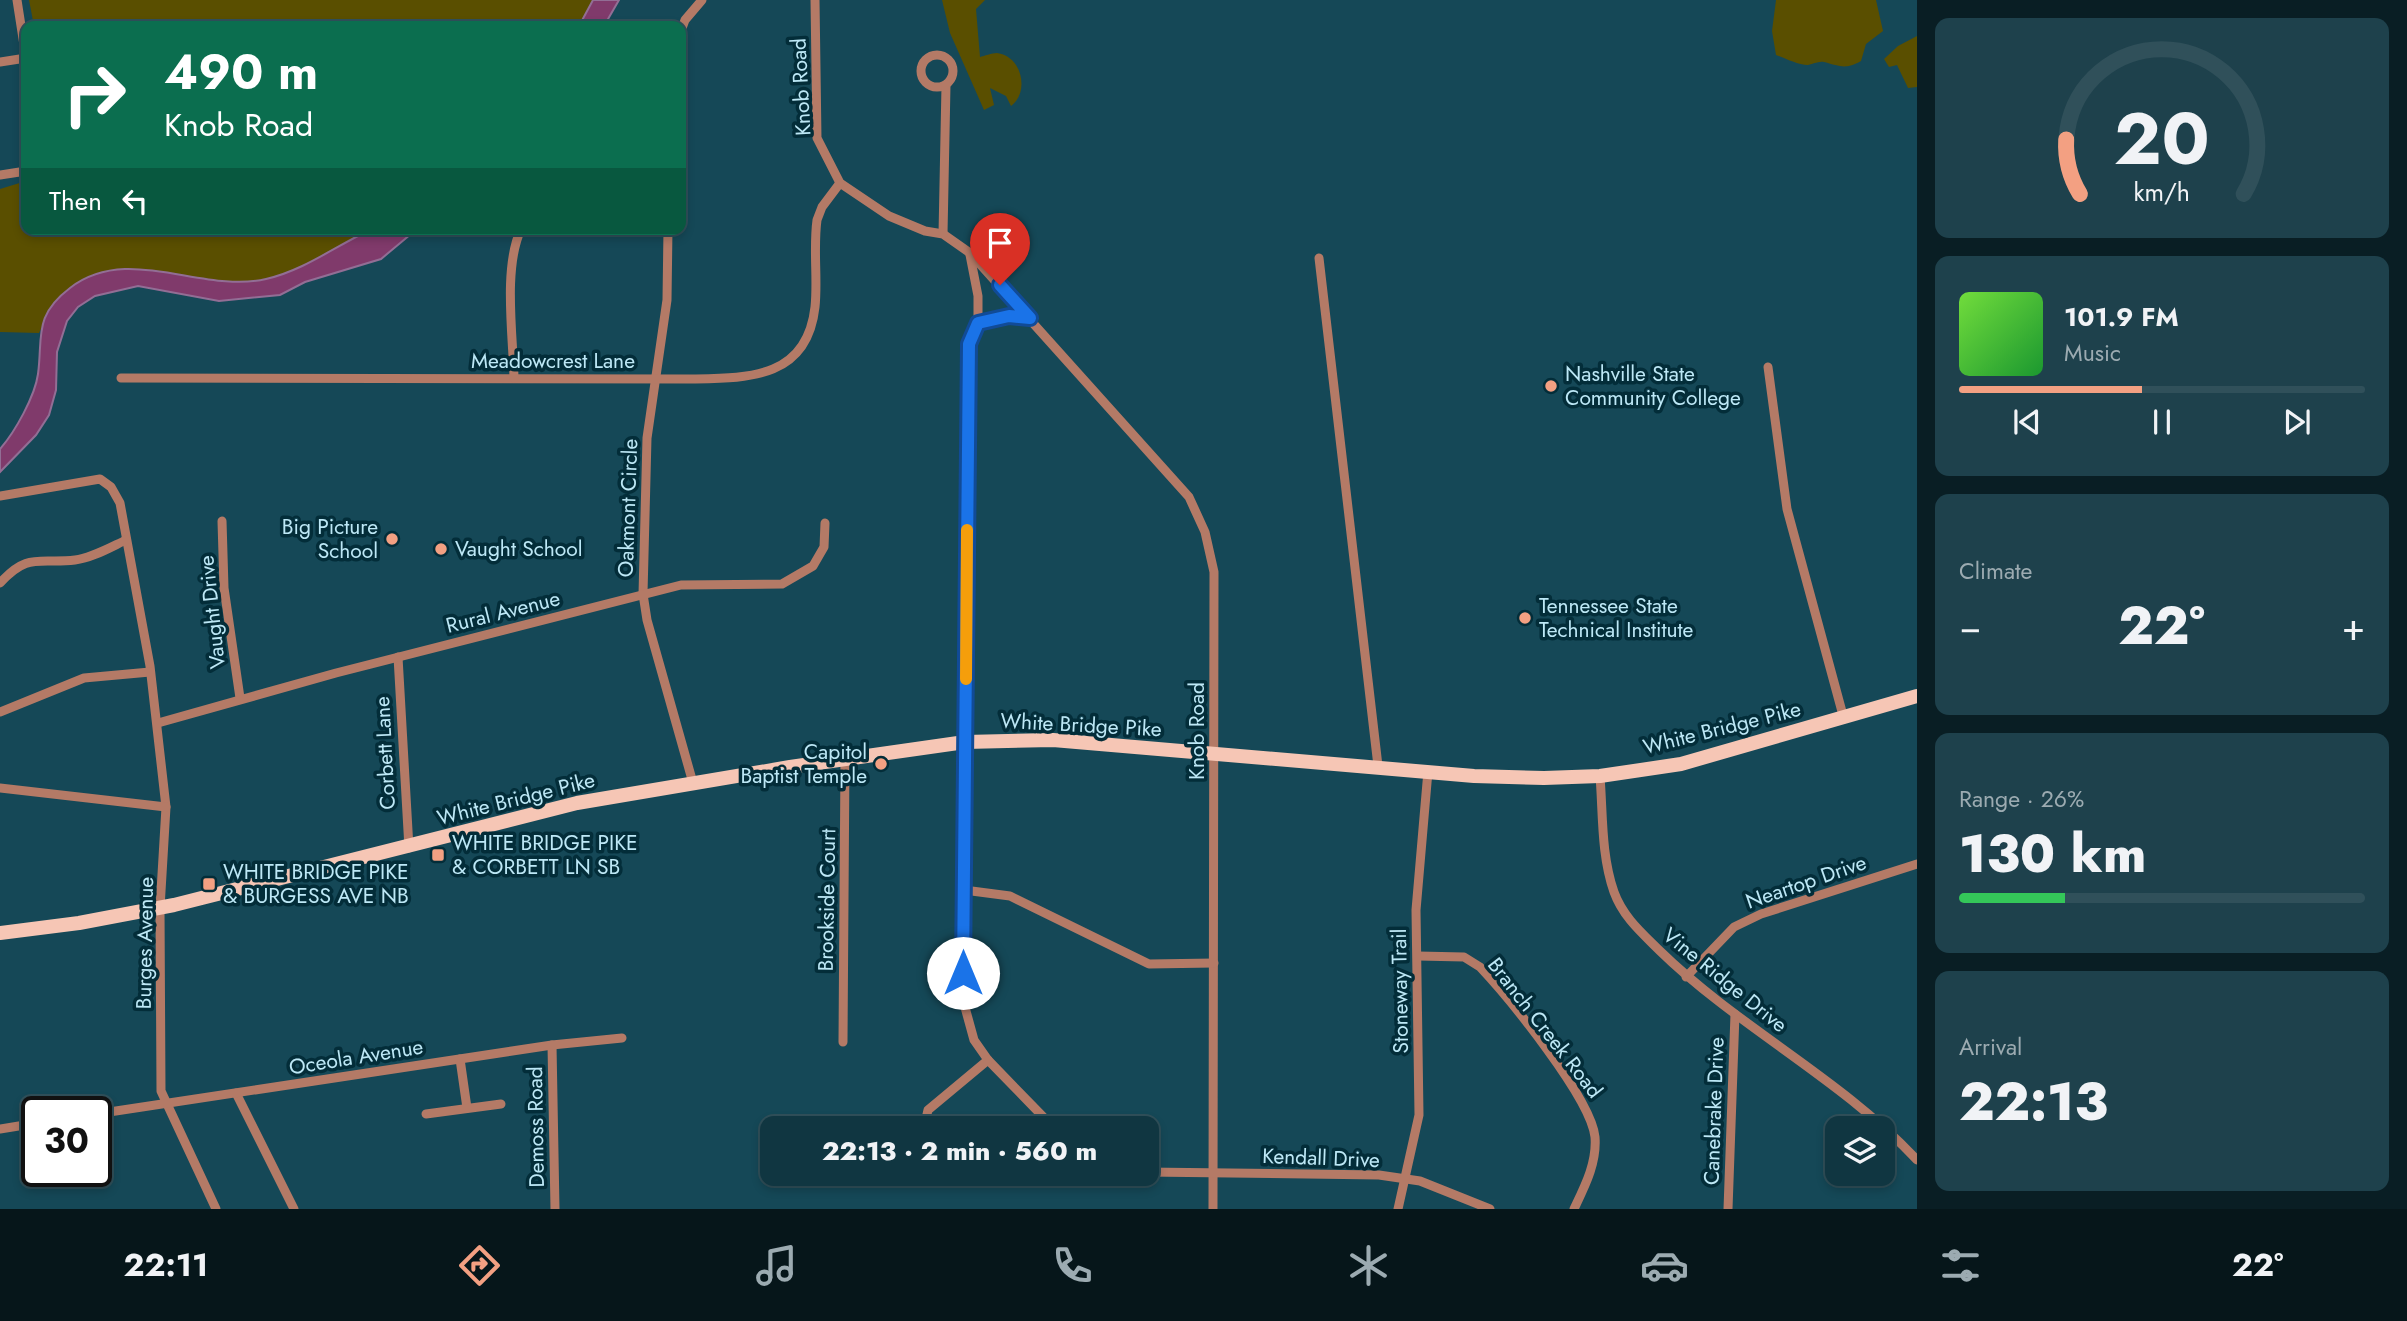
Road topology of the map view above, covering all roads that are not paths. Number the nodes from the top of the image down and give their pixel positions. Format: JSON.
{"nodes":[{"id":1,"x":17,"y":0,"type":"edge"},
{"id":2,"x":702,"y":0,"type":"edge"},
{"id":3,"x":815,"y":0,"type":"edge"},
{"id":4,"x":685,"y":21,"type":"edge"},
{"id":5,"x":21,"y":26,"type":"edge"},
{"id":6,"x":21,"y":59,"type":"edge"},
{"id":7,"x":0,"y":62,"type":"edge"},
{"id":8,"x":946,"y":85,"type":"dead end"},
{"id":9,"x":21,"y":172,"type":"edge"},
{"id":10,"x":0,"y":175,"type":"edge"},
{"id":11,"x":841,"y":183,"type":"junction"},
{"id":12,"x":943,"y":234,"type":"junction"},
{"id":13,"x":519,"y":235,"type":"edge"},
{"id":14,"x":668,"y":235,"type":"edge"},
{"id":15,"x":970,"y":253,"type":"junction"},
{"id":16,"x":1319,"y":258,"type":"dead end"},
{"id":17,"x":1030,"y":318,"type":"junction"},
{"id":18,"x":978,"y":323,"type":"junction"},
{"id":19,"x":1768,"y":367,"type":"dead end"},
{"id":20,"x":121,"y":377,"type":"dead end"},
{"id":21,"x":514,"y":378,"type":"junction"},
{"id":22,"x":654,"y":379,"type":"junction"},
{"id":23,"x":0,"y":496,"type":"edge"},
{"id":24,"x":222,"y":521,"type":"dead end"},
{"id":25,"x":825,"y":523,"type":"dead end"},
{"id":26,"x":127,"y":540,"type":"junction"},
{"id":27,"x":0,"y":583,"type":"edge"},
{"id":28,"x":643,"y":594,"type":"junction"},
{"id":29,"x":398,"y":657,"type":"junction"},
{"id":30,"x":150,"y":669,"type":"junction"},
{"id":31,"x":1917,"y":696,"type":"edge"},
{"id":32,"x":240,"y":698,"type":"junction"},
{"id":33,"x":0,"y":712,"type":"edge"},
{"id":34,"x":1844,"y":719,"type":"junction"},
{"id":35,"x":158,"y":723,"type":"junction"},
{"id":36,"x":965,"y":742,"type":"junction"},
{"id":37,"x":1215,"y":752,"type":"junction"},
{"id":38,"x":845,"y":758,"type":"junction"},
{"id":39,"x":1378,"y":766,"type":"junction"},
{"id":40,"x":1428,"y":771,"type":"junction"},
{"id":41,"x":1600,"y":776,"type":"junction"},
{"id":42,"x":693,"y":783,"type":"junction"},
{"id":43,"x":0,"y":788,"type":"edge"},
{"id":44,"x":166,"y":807,"type":"junction"},
{"id":45,"x":409,"y":848,"type":"junction"},
{"id":46,"x":1917,"y":864,"type":"edge"},
{"id":47,"x":964,"y":890,"type":"junction"},
{"id":48,"x":160,"y":908,"type":"junction"},
{"id":49,"x":0,"y":933,"type":"edge"},
{"id":50,"x":1419,"y":956,"type":"junction"},
{"id":51,"x":1214,"y":963,"type":"junction"},
{"id":52,"x":1686,"y":977,"type":"junction"},
{"id":53,"x":1735,"y":1014,"type":"junction"},
{"id":54,"x":622,"y":1038,"type":"dead end"},
{"id":55,"x":843,"y":1042,"type":"dead end"},
{"id":56,"x":552,"y":1045,"type":"junction"},
{"id":57,"x":460,"y":1059,"type":"junction"},
{"id":58,"x":988,"y":1060,"type":"junction"},
{"id":59,"x":236,"y":1093,"type":"junction"},
{"id":60,"x":168,"y":1102,"type":"junction"},
{"id":61,"x":501,"y":1104,"type":"dead end"},
{"id":62,"x":467,"y":1108,"type":"junction"},
{"id":63,"x":112,"y":1111,"type":"edge"},
{"id":64,"x":426,"y":1114,"type":"dead end"},
{"id":65,"x":927,"y":1116,"type":"edge"},
{"id":66,"x":1042,"y":1116,"type":"edge"},
{"id":67,"x":21,"y":1126,"type":"edge"},
{"id":68,"x":0,"y":1129,"type":"edge"},
{"id":69,"x":1917,"y":1160,"type":"edge"},
{"id":70,"x":1159,"y":1172,"type":"edge"},
{"id":71,"x":1214,"y":1173,"type":"junction"},
{"id":72,"x":1405,"y":1179,"type":"junction"},
{"id":73,"x":216,"y":1209,"type":"edge"},
{"id":74,"x":293,"y":1209,"type":"edge"},
{"id":75,"x":555,"y":1209,"type":"edge"},
{"id":76,"x":1213,"y":1209,"type":"edge"},
{"id":77,"x":1398,"y":1209,"type":"edge"},
{"id":78,"x":1490,"y":1209,"type":"edge"},
{"id":79,"x":1574,"y":1209,"type":"edge"},
{"id":80,"x":1728,"y":1209,"type":"edge"}],
"edges":[{"from":1,"to":5,"type":"street"},
{"from":2,"to":4,"type":"street"},
{"from":3,"to":11,"type":"street","name":"Knob Road"},
{"from":6,"to":7,"type":"street"},
{"from":8,"to":12,"type":"street"},
{"from":9,"to":10,"type":"street"},
{"from":11,"to":12,"type":"street","name":"Knob Road"},
{"from":11,"to":22,"type":"street","name":"Meadowcrest Lane"},
{"from":12,"to":15,"type":"street","name":"Knob Road"},
{"from":13,"to":21,"type":"street"},
{"from":14,"to":22,"type":"street","name":"Oakmont Circle"},
{"from":15,"to":17,"type":"street","name":"Knob Road"},
{"from":15,"to":18,"type":"street"},
{"from":16,"to":39,"type":"street"},
{"from":17,"to":18,"type":"street"},
{"from":17,"to":37,"type":"street","name":"Knob Road"},
{"from":18,"to":36,"type":"street"},
{"from":19,"to":34,"type":"street"},
{"from":20,"to":21,"type":"street","name":"Meadowcrest Lane"},
{"from":21,"to":22,"type":"street","name":"Meadowcrest Lane"},
{"from":22,"to":28,"type":"street","name":"Oakmont Circle"},
{"from":23,"to":26,"type":"street","name":"Burges Avenue"},
{"from":24,"to":32,"type":"street","name":"Vaught Drive"},
{"from":25,"to":28,"type":"street","name":"Rural Avenue"},
{"from":26,"to":27,"type":"street"},
{"from":26,"to":30,"type":"street","name":"Burges Avenue"},
{"from":28,"to":29,"type":"street","name":"Rural Avenue"},
{"from":28,"to":42,"type":"street","name":"Oakmont Circle"},
{"from":29,"to":32,"type":"street","name":"Rural Avenue"},
{"from":29,"to":45,"type":"street","name":"Corbett Lane"},
{"from":30,"to":33,"type":"street"},
{"from":30,"to":35,"type":"street","name":"Burges Avenue"},
{"from":31,"to":34,"type":"main road","name":"White Bridge Pike"},
{"from":32,"to":35,"type":"street","name":"Rural Avenue"},
{"from":34,"to":41,"type":"main road","name":"White Bridge Pike"},
{"from":35,"to":44,"type":"street","name":"Burges Avenue"},
{"from":36,"to":37,"type":"main road","name":"White Bridge Pike"},
{"from":36,"to":38,"type":"main road","name":"White Bridge Pike"},
{"from":36,"to":47,"type":"street"},
{"from":37,"to":39,"type":"main road","name":"White Bridge Pike"},
{"from":37,"to":51,"type":"street","name":"Knob Road"},
{"from":38,"to":42,"type":"main road","name":"White Bridge Pike"},
{"from":38,"to":55,"type":"street","name":"Brookside Court"},
{"from":39,"to":40,"type":"main road","name":"White Bridge Pike"},
{"from":40,"to":41,"type":"main road","name":"White Bridge Pike"},
{"from":40,"to":50,"type":"street","name":"Stoneway Trail"},
{"from":41,"to":52,"type":"street","name":"Vine Ridge Drive"},
{"from":42,"to":45,"type":"main road","name":"White Bridge Pike"},
{"from":43,"to":44,"type":"street"},
{"from":44,"to":48,"type":"street","name":"Burges Avenue"},
{"from":45,"to":48,"type":"main road","name":"White Bridge Pike"},
{"from":46,"to":52,"type":"street","name":"Neartop Drive"},
{"from":47,"to":51,"type":"street"},
{"from":47,"to":58,"type":"street"},
{"from":48,"to":49,"type":"main road","name":"White Bridge Pike"},
{"from":48,"to":60,"type":"street","name":"Burges Avenue"},
{"from":50,"to":72,"type":"street","name":"Stoneway Trail"},
{"from":50,"to":79,"type":"street","name":"Branch Creek Road"},
{"from":51,"to":71,"type":"street","name":"Knob Road"},
{"from":52,"to":53,"type":"street","name":"Vine Ridge Drive"},
{"from":53,"to":69,"type":"street","name":"Vine Ridge Drive"},
{"from":53,"to":80,"type":"street","name":"Canebrake Drive"},
{"from":54,"to":56,"type":"street","name":"Oceola Avenue"},
{"from":56,"to":57,"type":"street","name":"Oceola Avenue"},
{"from":56,"to":75,"type":"street","name":"Demoss Road"},
{"from":57,"to":59,"type":"street","name":"Oceola Avenue"},
{"from":57,"to":62,"type":"street"},
{"from":58,"to":65,"type":"street"},
{"from":58,"to":66,"type":"street"},
{"from":59,"to":60,"type":"street","name":"Oceola Avenue"},
{"from":59,"to":74,"type":"street"},
{"from":60,"to":63,"type":"street","name":"Oceola Avenue"},
{"from":60,"to":73,"type":"street","name":"Burges Avenue"},
{"from":61,"to":62,"type":"street"},
{"from":62,"to":64,"type":"street"},
{"from":67,"to":68,"type":"street"},
{"from":70,"to":71,"type":"street","name":"Kendall Drive"},
{"from":71,"to":72,"type":"street","name":"Kendall Drive"},
{"from":71,"to":76,"type":"street","name":"Knob Road"},
{"from":72,"to":77,"type":"street","name":"Stoneway Trail"},
{"from":72,"to":78,"type":"street","name":"Kendall Drive"}]}
